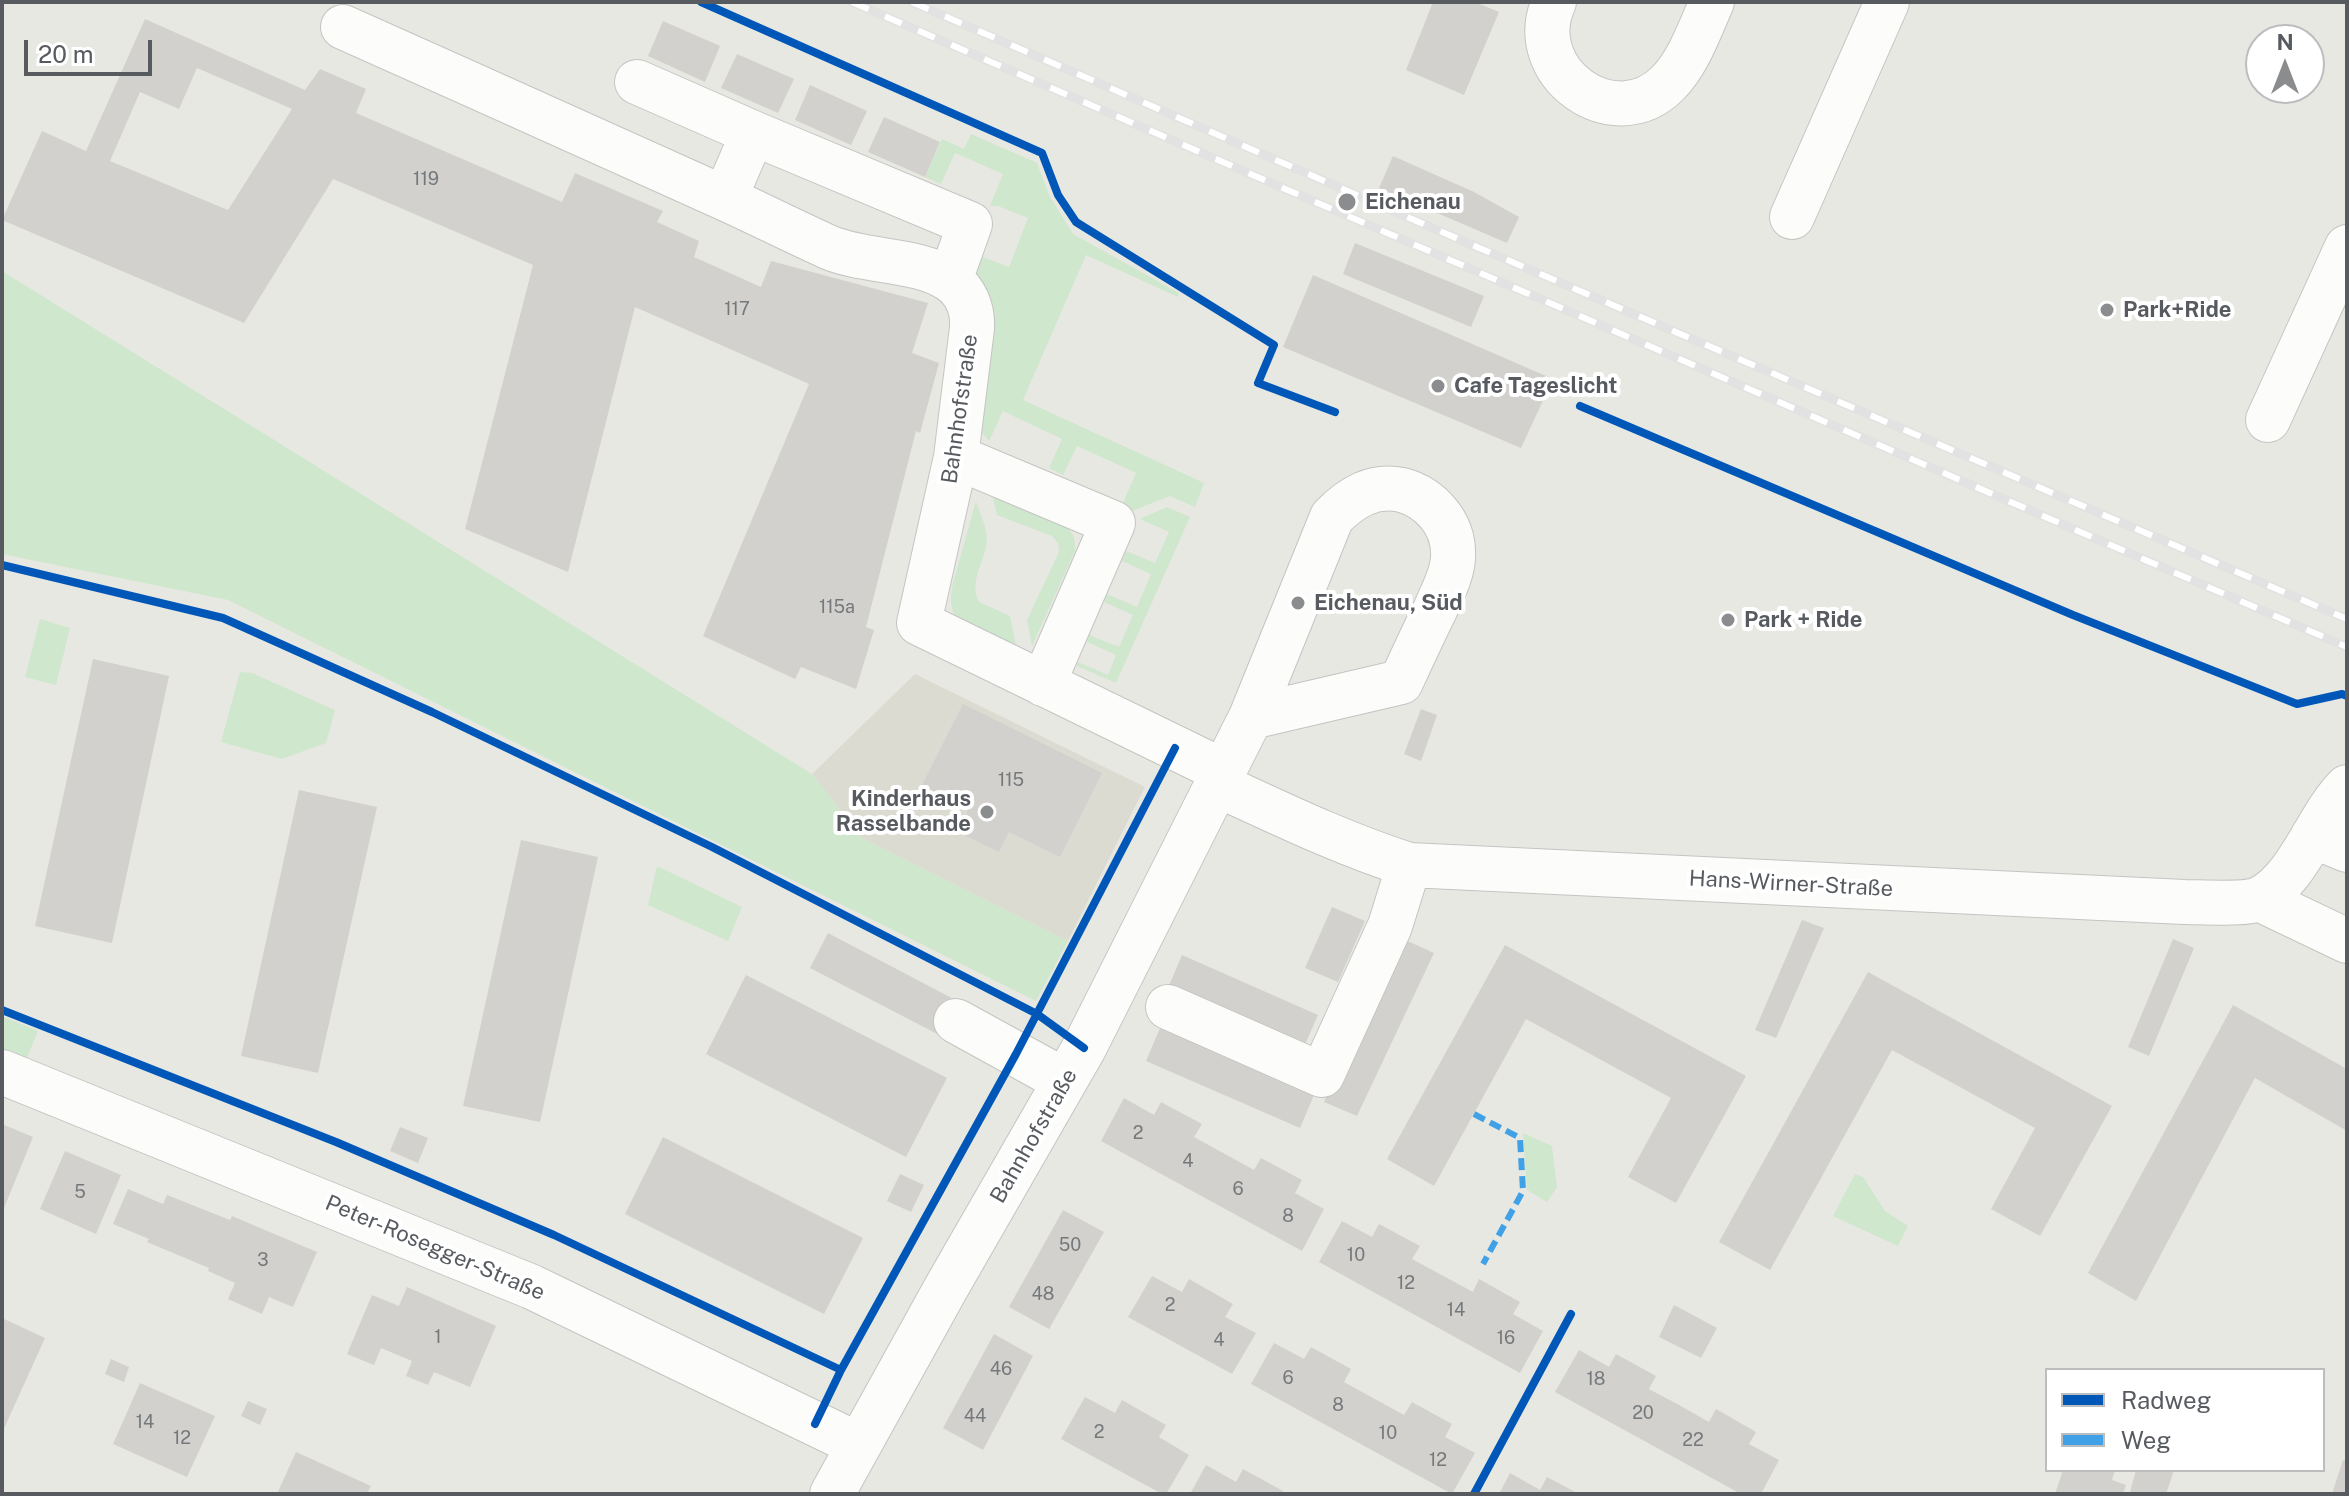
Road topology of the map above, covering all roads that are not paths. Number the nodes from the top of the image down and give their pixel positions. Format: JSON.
{"nodes":[{"id":1,"x":1554,"y":2,"type":"edge"},
{"id":2,"x":1712,"y":2,"type":"edge"},
{"id":3,"x":1887,"y":2,"type":"edge"},
{"id":4,"x":343,"y":27,"type":"dead end"},
{"id":5,"x":637,"y":82,"type":"dead end"},
{"id":6,"x":753,"y":133,"type":"junction"},
{"id":7,"x":725,"y":198,"type":"junction"},
{"id":8,"x":1792,"y":217,"type":"dead end"},
{"id":9,"x":2347,"y":247,"type":"edge"},
{"id":10,"x":950,"y":280,"type":"junction"},
{"id":11,"x":2268,"y":420,"type":"dead end"},
{"id":12,"x":956,"y":457,"type":"junction"},
{"id":13,"x":1043,"y":684,"type":"junction"},
{"id":14,"x":1251,"y":717,"type":"junction"},
{"id":15,"x":1221,"y":778,"type":"junction"},
{"id":16,"x":2335,"y":819,"type":"edge"},
{"id":17,"x":1409,"y":865,"type":"junction"},
{"id":18,"x":2259,"y":899,"type":"junction"},
{"id":19,"x":2347,"y":941,"type":"edge"},
{"id":20,"x":1168,"y":1007,"type":"dead end"},
{"id":21,"x":956,"y":1021,"type":"dead end"},
{"id":22,"x":2,"y":1072,"type":"edge"},
{"id":23,"x":1065,"y":1081,"type":"junction"},
{"id":24,"x":859,"y":1445,"type":"junction"},
{"id":25,"x":832,"y":1494,"type":"edge"}],
"edges":[{"from":1,"to":2,"type":"street"},
{"from":3,"to":8,"type":"street"},
{"from":4,"to":7,"type":"street"},
{"from":5,"to":6,"type":"street"},
{"from":6,"to":7,"type":"street"},
{"from":6,"to":10,"type":"street"},
{"from":7,"to":10,"type":"street"},
{"from":9,"to":11,"type":"street"},
{"from":10,"to":12,"type":"street","name":"Bahnhofstraße"},
{"from":12,"to":13,"type":"street","name":"Bahnhofstraße"},
{"from":12,"to":13,"type":"street"},
{"from":13,"to":15,"type":"street","name":"Bahnhofstraße"},
{"from":14,"to":14,"type":"street","name":"Bahnhofstraße"},
{"from":14,"to":15,"type":"street","name":"Bahnhofstraße"},
{"from":15,"to":17,"type":"street","name":"Hans-Wirner-Straße"},
{"from":15,"to":23,"type":"street","name":"Bahnhofstraße"},
{"from":16,"to":18,"type":"street"},
{"from":17,"to":18,"type":"street","name":"Hans-Wirner-Straße"},
{"from":17,"to":20,"type":"street"},
{"from":18,"to":19,"type":"street"},
{"from":21,"to":23,"type":"street"},
{"from":22,"to":24,"type":"street","name":"Peter-Rosegger-Straße"},
{"from":23,"to":24,"type":"street","name":"Bahnhofstraße"},
{"from":24,"to":25,"type":"street","name":"Bahnhofstraße"}]}
